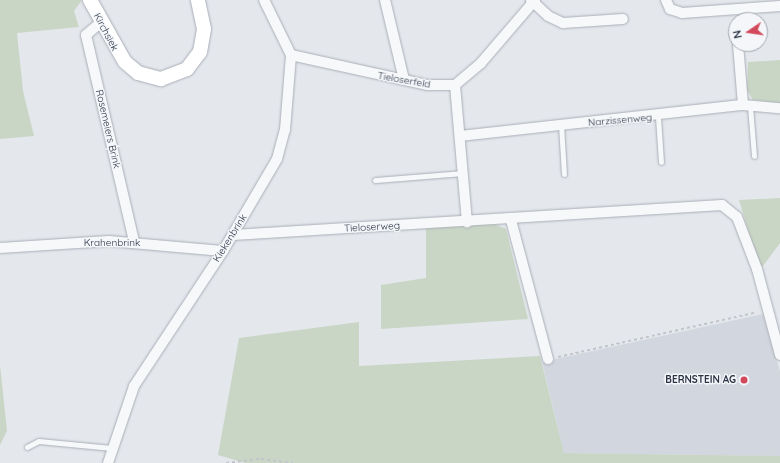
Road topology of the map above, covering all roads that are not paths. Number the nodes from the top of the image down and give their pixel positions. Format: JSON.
{"nodes":[{"id":1,"x":90,"y":0,"type":"edge"},
{"id":2,"x":198,"y":0,"type":"edge"},
{"id":3,"x":264,"y":0,"type":"edge"},
{"id":4,"x":385,"y":0,"type":"edge"},
{"id":5,"x":666,"y":0,"type":"edge"},
{"id":6,"x":532,"y":1,"type":"edge"},
{"id":7,"x":780,"y":6,"type":"edge"},
{"id":8,"x":751,"y":12,"type":"edge"},
{"id":9,"x":728,"y":15,"type":"edge"},
{"id":10,"x":623,"y":18,"type":"dead end"},
{"id":11,"x":101,"y":22,"type":"junction"},
{"id":12,"x":739,"y":52,"type":"edge"},
{"id":13,"x":291,"y":55,"type":"junction"},
{"id":14,"x":404,"y":80,"type":"junction"},
{"id":15,"x":455,"y":85,"type":"junction"},
{"id":16,"x":747,"y":105,"type":"junction"},
{"id":17,"x":780,"y":108,"type":"edge"},
{"id":18,"x":658,"y":117,"type":"junction"},
{"id":19,"x":561,"y":124,"type":"junction"},
{"id":20,"x":460,"y":136,"type":"junction"},
{"id":21,"x":754,"y":156,"type":"dead end"},
{"id":22,"x":661,"y":162,"type":"dead end"},
{"id":23,"x":464,"y":173,"type":"junction"},
{"id":24,"x":564,"y":174,"type":"dead end"},
{"id":25,"x":375,"y":180,"type":"dead end"},
{"id":26,"x":511,"y":220,"type":"junction"},
{"id":27,"x":468,"y":222,"type":"junction"},
{"id":28,"x":233,"y":235,"type":"junction"},
{"id":29,"x":134,"y":242,"type":"junction"},
{"id":30,"x":0,"y":248,"type":"edge"},
{"id":31,"x":223,"y":251,"type":"junction"},
{"id":32,"x":780,"y":355,"type":"edge"},
{"id":33,"x":548,"y":359,"type":"road end"},
{"id":34,"x":27,"y":447,"type":"dead end"},
{"id":35,"x":112,"y":448,"type":"junction"},
{"id":36,"x":108,"y":463,"type":"edge"}],
"edges":[{"from":1,"to":11,"type":"main road","name":"Kirchsiek"},
{"from":2,"to":11,"type":"main road","name":"Kirchsiek"},
{"from":3,"to":13,"type":"street"},
{"from":4,"to":14,"type":"street"},
{"from":5,"to":9,"type":"street"},
{"from":6,"to":10,"type":"street"},
{"from":6,"to":15,"type":"street"},
{"from":7,"to":8,"type":"street"},
{"from":11,"to":29,"type":"street","name":"Rosemeiers Brink"},
{"from":12,"to":16,"type":"street"},
{"from":13,"to":14,"type":"street","name":"Tieloserfeld"},
{"from":13,"to":28,"type":"street","name":"Kiekenbrink"},
{"from":14,"to":15,"type":"street","name":"Tieloserfeld"},
{"from":15,"to":20,"type":"street"},
{"from":16,"to":17,"type":"street","name":"Narzissenweg"},
{"from":16,"to":18,"type":"street","name":"Narzissenweg"},
{"from":16,"to":21,"type":"lane"},
{"from":18,"to":19,"type":"street","name":"Narzissenweg"},
{"from":18,"to":22,"type":"lane"},
{"from":19,"to":20,"type":"street","name":"Narzissenweg"},
{"from":19,"to":24,"type":"lane"},
{"from":20,"to":23,"type":"street"},
{"from":23,"to":25,"type":"lane"},
{"from":23,"to":27,"type":"street"},
{"from":26,"to":27,"type":"street","name":"Tieloserweg"},
{"from":26,"to":32,"type":"street","name":"Tieloserweg"},
{"from":26,"to":33,"type":"street"},
{"from":27,"to":28,"type":"street","name":"Tieloserweg"},
{"from":28,"to":31,"type":"street","name":"Kiekenbrink"},
{"from":29,"to":30,"type":"street","name":"Krahenbrink"},
{"from":29,"to":31,"type":"street","name":"Krahenbrink"},
{"from":31,"to":35,"type":"street","name":"Kiekenbrink"},
{"from":34,"to":35,"type":"lane"},
{"from":35,"to":36,"type":"street","name":"Kiekenbrink"}]}
